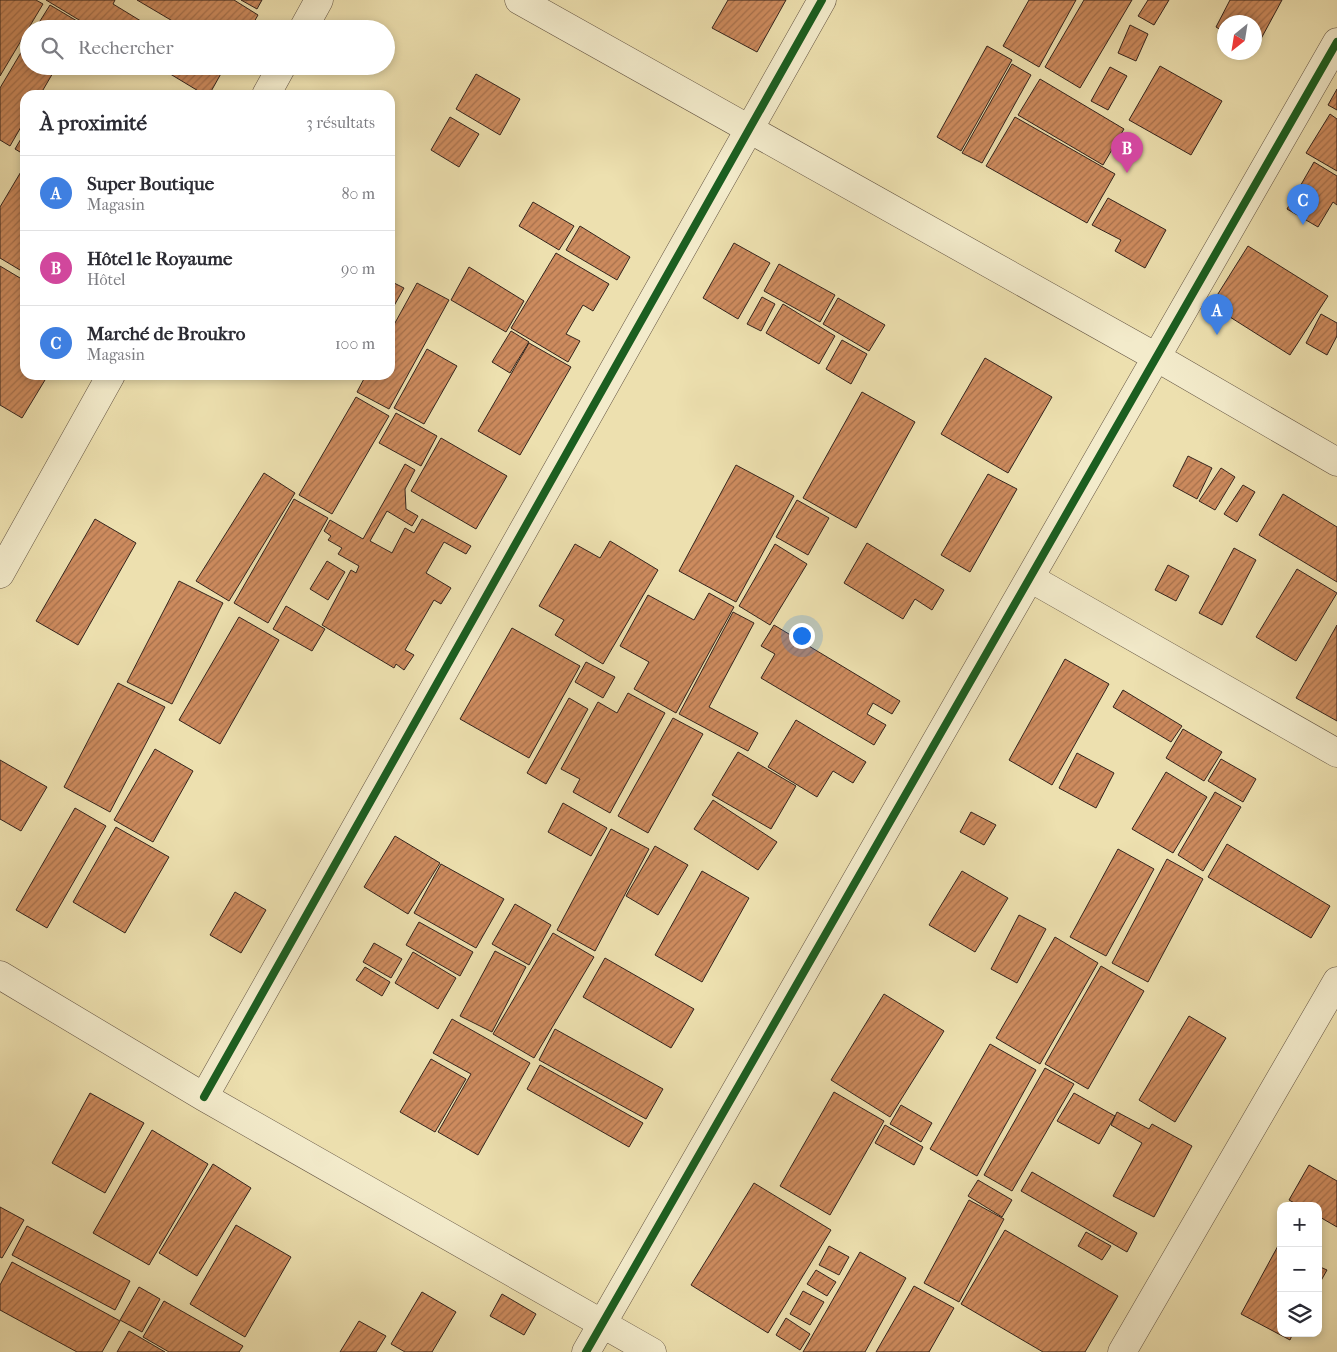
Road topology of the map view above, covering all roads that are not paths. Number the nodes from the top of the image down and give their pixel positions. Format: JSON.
{"nodes":[{"id":1,"x":319,"y":0,"type":"edge"},
{"id":2,"x":519,"y":0,"type":"edge"},
{"id":3,"x":822,"y":0,"type":"edge"},
{"id":4,"x":308,"y":20,"type":"edge"},
{"id":5,"x":1337,"y":42,"type":"edge"},
{"id":6,"x":277,"y":75,"type":"edge"},
{"id":7,"x":269,"y":90,"type":"edge"},
{"id":8,"x":750,"y":127,"type":"junction"},
{"id":9,"x":1156,"y":356,"type":"junction"},
{"id":10,"x":108,"y":380,"type":"edge"},
{"id":11,"x":1337,"y":462,"type":"edge"},
{"id":12,"x":0,"y":574,"type":"edge"},
{"id":13,"x":1030,"y":578,"type":"junction"},
{"id":14,"x":1337,"y":753,"type":"edge"},
{"id":15,"x":0,"y":975,"type":"edge"},
{"id":16,"x":1337,"y":981,"type":"edge"},
{"id":17,"x":204,"y":1097,"type":"junction"},
{"id":18,"x":602,"y":1324,"type":"junction"},
{"id":19,"x":586,"y":1352,"type":"edge"},
{"id":20,"x":652,"y":1352,"type":"edge"},
{"id":21,"x":1122,"y":1352,"type":"edge"}],
"edges":[{"from":1,"to":4,"type":"street"},
{"from":2,"to":8,"type":"street"},
{"from":3,"to":8,"type":"street"},
{"from":5,"to":9,"type":"street"},
{"from":6,"to":7,"type":"street"},
{"from":8,"to":9,"type":"street"},
{"from":8,"to":17,"type":"street"},
{"from":9,"to":11,"type":"street"},
{"from":9,"to":13,"type":"street"},
{"from":10,"to":12,"type":"street"},
{"from":13,"to":14,"type":"street"},
{"from":13,"to":18,"type":"street"},
{"from":15,"to":17,"type":"street"},
{"from":16,"to":21,"type":"street"},
{"from":17,"to":18,"type":"street"},
{"from":18,"to":19,"type":"street"},
{"from":18,"to":20,"type":"street"}]}
